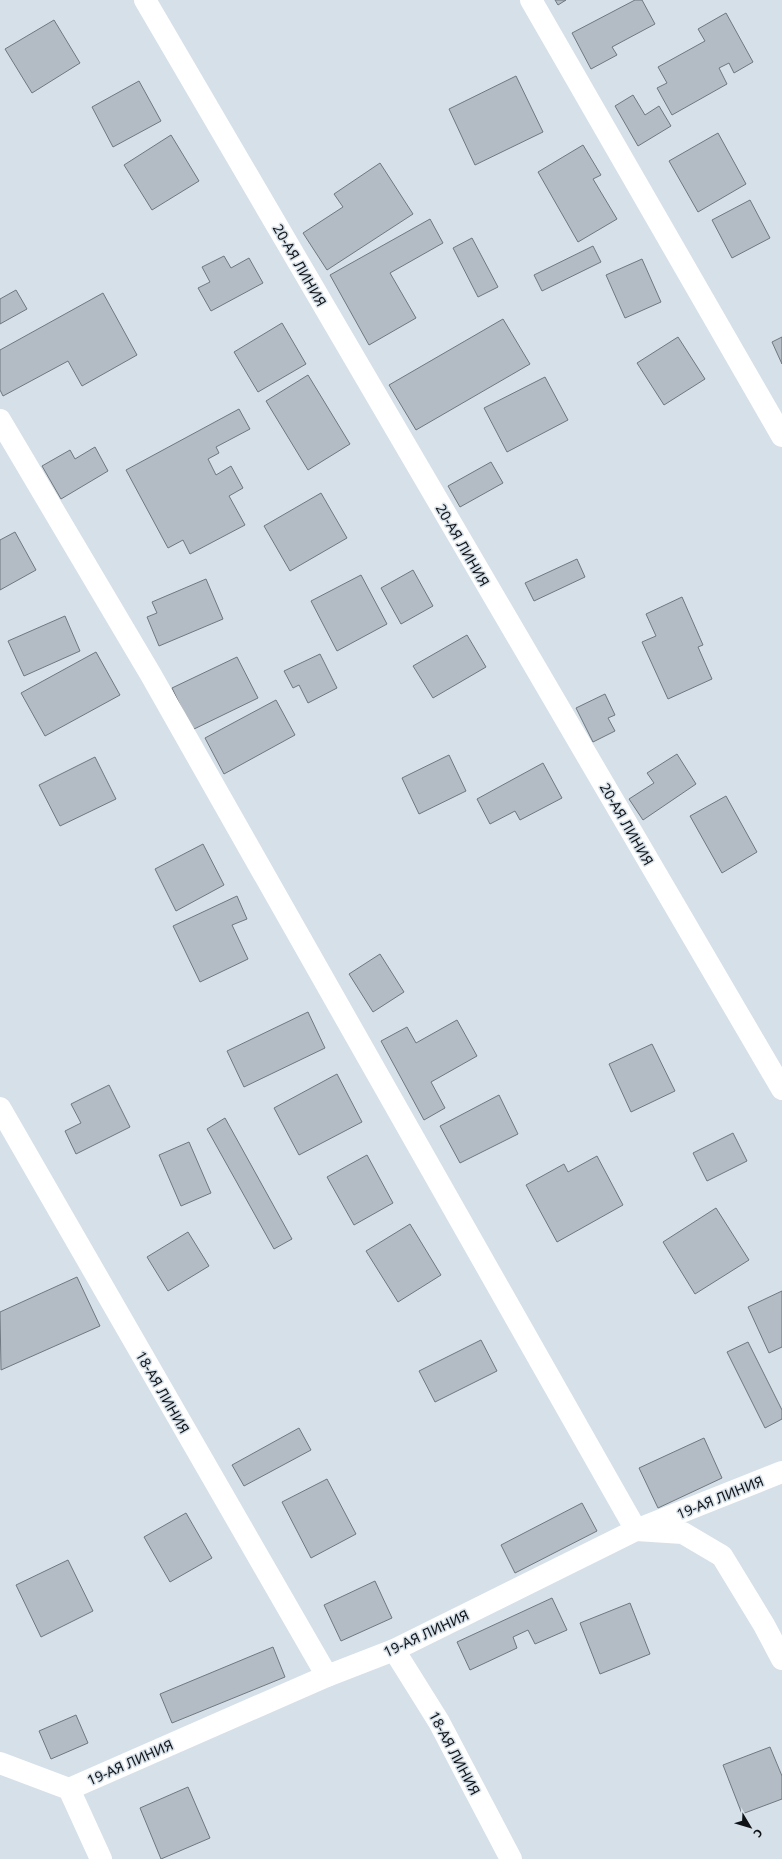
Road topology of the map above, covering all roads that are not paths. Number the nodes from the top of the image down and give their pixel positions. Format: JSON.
{"nodes":[{"id":1,"x":145,"y":0,"type":"edge"},
{"id":2,"x":531,"y":0,"type":"edge"},
{"id":3,"x":0,"y":420,"type":"edge"},
{"id":4,"x":782,"y":436,"type":"edge"},
{"id":5,"x":782,"y":1090,"type":"edge"},
{"id":6,"x":0,"y":1108,"type":"edge"},
{"id":7,"x":782,"y":1472,"type":"edge"},
{"id":8,"x":636,"y":1530,"type":"junction"},
{"id":9,"x":394,"y":1650,"type":"junction"},
{"id":10,"x":782,"y":1659,"type":"edge"},
{"id":11,"x":327,"y":1676,"type":"junction"},
{"id":12,"x":0,"y":1763,"type":"edge"},
{"id":13,"x":69,"y":1789,"type":"junction"},
{"id":14,"x":102,"y":1859,"type":"edge"},
{"id":15,"x":511,"y":1859,"type":"edge"}],
"edges":[{"from":1,"to":5,"type":"street","name":"20-АЯ ЛИНИЯ"},
{"from":2,"to":4,"type":"street"},
{"from":3,"to":8,"type":"street"},
{"from":6,"to":11,"type":"street","name":"18-АЯ ЛИНИЯ"},
{"from":7,"to":8,"type":"street","name":"19-АЯ ЛИНИЯ"},
{"from":8,"to":9,"type":"street","name":"19-АЯ ЛИНИЯ"},
{"from":8,"to":10,"type":"street"},
{"from":9,"to":11,"type":"street","name":"19-АЯ ЛИНИЯ"},
{"from":9,"to":15,"type":"street","name":"18-АЯ ЛИНИЯ"},
{"from":11,"to":13,"type":"street","name":"19-АЯ ЛИНИЯ"},
{"from":12,"to":13,"type":"street"},
{"from":13,"to":14,"type":"street"}]}
